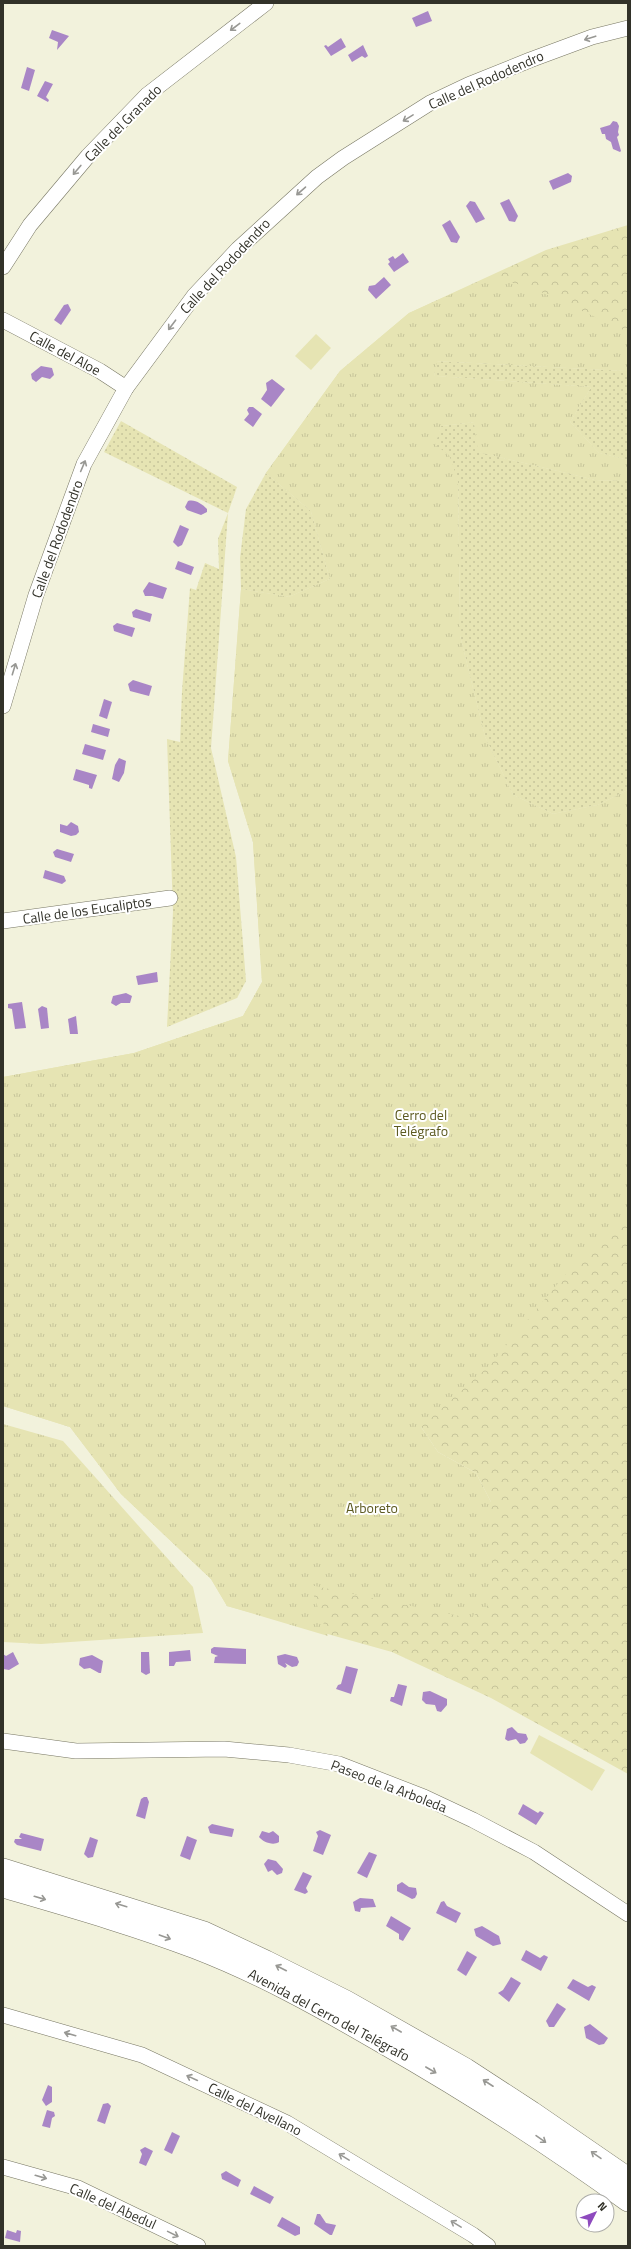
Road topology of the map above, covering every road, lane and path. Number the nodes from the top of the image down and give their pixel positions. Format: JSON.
{"nodes":[{"id":1,"x":266,"y":3,"type":"edge"},
{"id":2,"x":628,"y":28,"type":"edge"},
{"id":3,"x":3,"y":267,"type":"edge"},
{"id":4,"x":3,"y":320,"type":"edge"},
{"id":5,"x":126,"y":388,"type":"junction"},
{"id":6,"x":3,"y":706,"type":"edge"},
{"id":7,"x":170,"y":898,"type":"dead end"},
{"id":8,"x":3,"y":921,"type":"edge"},
{"id":9,"x":3,"y":1742,"type":"edge"},
{"id":10,"x":3,"y":1869,"type":"edge"},
{"id":11,"x":3,"y":1887,"type":"edge"},
{"id":12,"x":628,"y":1914,"type":"edge"},
{"id":13,"x":3,"y":2014,"type":"edge"},
{"id":14,"x":3,"y":2167,"type":"edge"},
{"id":15,"x":628,"y":2178,"type":"edge"},
{"id":16,"x":628,"y":2201,"type":"edge"},
{"id":17,"x":198,"y":2246,"type":"edge"},
{"id":18,"x":488,"y":2246,"type":"edge"}],
"edges":[{"from":1,"to":3,"type":"street","name":"Calle del Granado","one_way":true},
{"from":2,"to":5,"type":"street","name":"Calle del Rododendro","one_way":true},
{"from":4,"to":5,"type":"street","name":"Calle del Aloe"},
{"from":6,"to":5,"type":"street","name":"Calle del Rododendro","one_way":true},
{"from":7,"to":8,"type":"street","name":"Calle de los Eucaliptos"},
{"from":9,"to":12,"type":"street","name":"Paseo de la Arboleda"},
{"from":15,"to":10,"type":"street","name":"Avenida del Cerro del Telégrafo","one_way":true},
{"from":11,"to":16,"type":"street","name":"Avenida del Cerro del Telégrafo","one_way":true},
{"from":18,"to":13,"type":"street","name":"Calle del Avellano","one_way":true},
{"from":14,"to":17,"type":"street","name":"Calle del Abedul","one_way":true}]}
